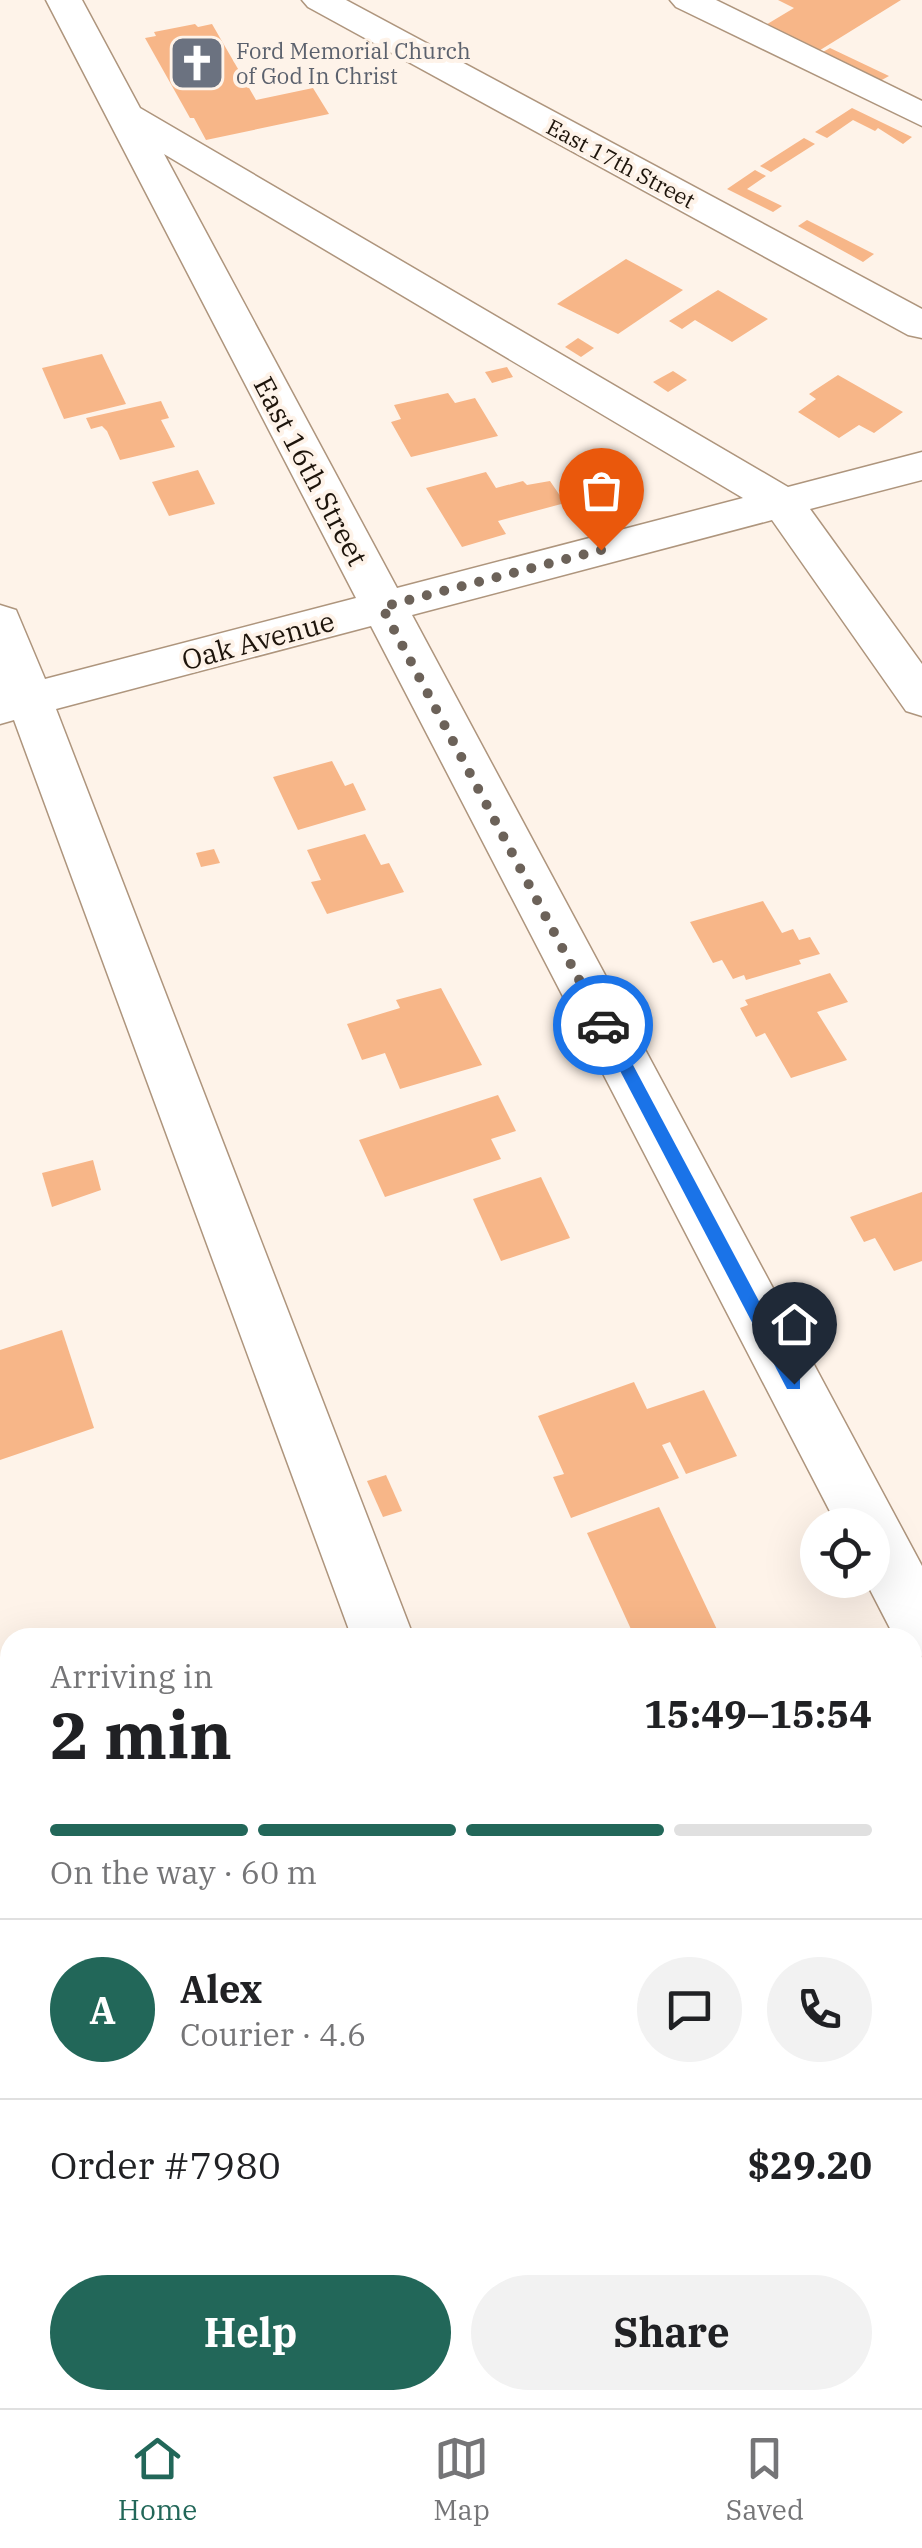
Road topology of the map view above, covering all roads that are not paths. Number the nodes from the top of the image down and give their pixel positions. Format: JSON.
{"nodes":[{"id":1,"x":64,"y":0,"type":"edge"},
{"id":2,"x":320,"y":0,"type":"edge"},
{"id":3,"x":688,"y":0,"type":"edge"},
{"id":4,"x":123,"y":114,"type":"junction"},
{"id":5,"x":922,"y":115,"type":"edge"},
{"id":6,"x":922,"y":326,"type":"edge"},
{"id":7,"x":922,"y":466,"type":"edge"},
{"id":8,"x":783,"y":502,"type":"junction"},
{"id":9,"x":382,"y":607,"type":"junction"},
{"id":10,"x":0,"y":621,"type":"edge"},
{"id":11,"x":922,"y":699,"type":"edge"},
{"id":12,"x":15,"y":704,"type":"edge"},
{"id":13,"x":859,"y":1508,"type":"edge"},
{"id":14,"x":890,"y":1567,"type":"edge"},
{"id":15,"x":922,"y":1627,"type":"edge"},
{"id":16,"x":379,"y":1628,"type":"edge"}],
"edges":[{"from":1,"to":4,"type":"street","name":"East 16th Street"},
{"from":2,"to":6,"type":"street","name":"East 17th Street"},
{"from":3,"to":5,"type":"street"},
{"from":4,"to":8,"type":"street"},
{"from":4,"to":9,"type":"street","name":"East 16th Street"},
{"from":7,"to":8,"type":"street","name":"Oak Avenue"},
{"from":8,"to":9,"type":"street","name":"Oak Avenue"},
{"from":8,"to":11,"type":"street"},
{"from":9,"to":12,"type":"street","name":"Oak Avenue"},
{"from":9,"to":13,"type":"street","name":"East 16th Street"},
{"from":10,"to":12,"type":"street"},
{"from":12,"to":16,"type":"street"},
{"from":14,"to":15,"type":"street"}]}
